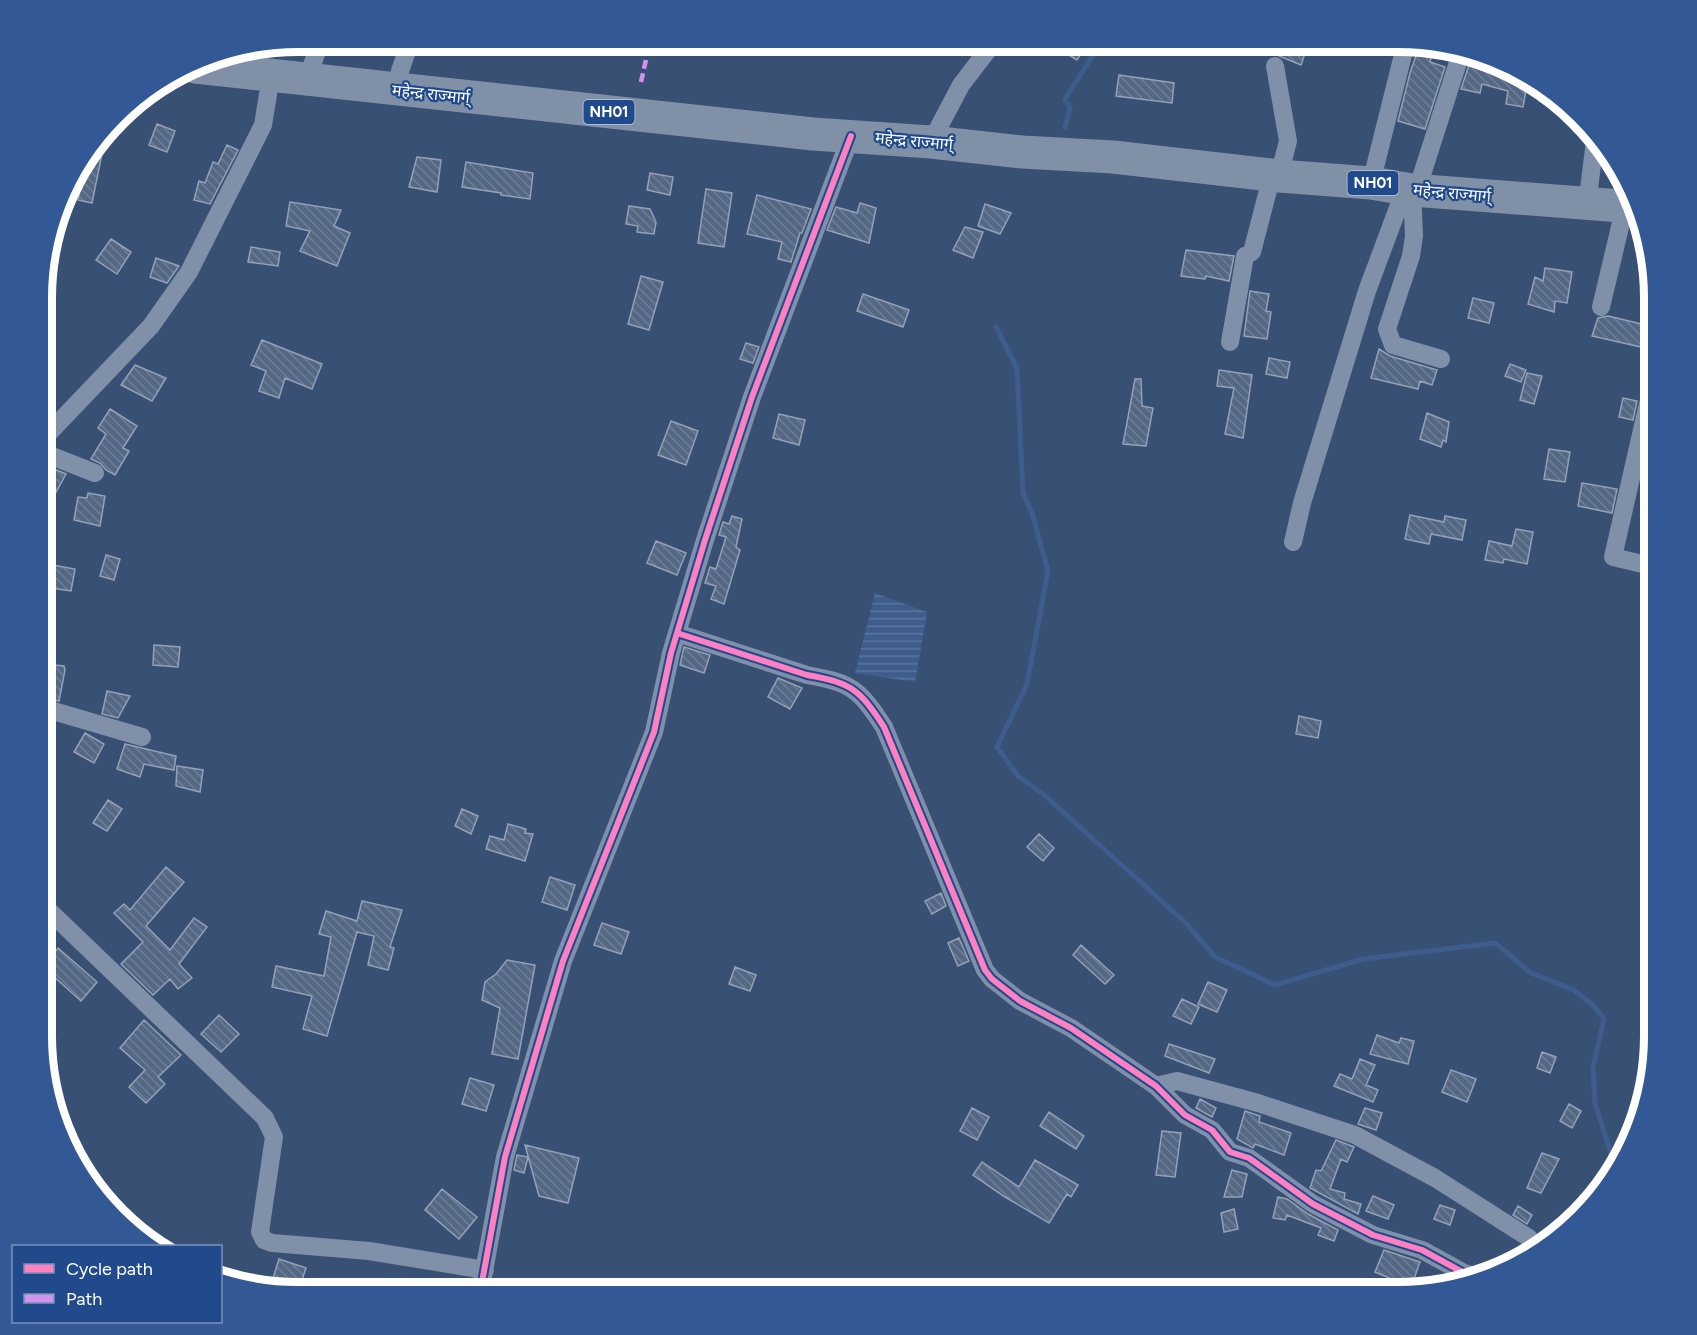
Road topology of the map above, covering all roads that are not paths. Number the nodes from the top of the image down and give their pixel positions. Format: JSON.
{"nodes":[{"id":1,"x":317,"y":52,"type":"edge"},
{"id":2,"x":407,"y":52,"type":"edge"},
{"id":3,"x":986,"y":52,"type":"edge"},
{"id":4,"x":1404,"y":52,"type":"edge"},
{"id":5,"x":1458,"y":60,"type":"edge"},
{"id":6,"x":1275,"y":66,"type":"dead end"},
{"id":7,"x":209,"y":69,"type":"edge"},
{"id":8,"x":271,"y":76,"type":"junction"},
{"id":9,"x":307,"y":80,"type":"junction"},
{"id":10,"x":396,"y":90,"type":"junction"},
{"id":11,"x":851,"y":136,"type":"junction"},
{"id":12,"x":931,"y":142,"type":"junction"},
{"id":13,"x":1594,"y":149,"type":"edge"},
{"id":14,"x":1276,"y":176,"type":"junction"},
{"id":15,"x":1371,"y":183,"type":"junction"},
{"id":16,"x":1411,"y":190,"type":"junction"},
{"id":17,"x":1587,"y":205,"type":"junction"},
{"id":18,"x":1627,"y":207,"type":"edge"},
{"id":19,"x":1628,"y":210,"type":"edge"},
{"id":20,"x":1601,"y":307,"type":"dead end"},
{"id":21,"x":1230,"y":342,"type":"dead end"},
{"id":22,"x":1441,"y":359,"type":"dead end"},
{"id":23,"x":1644,"y":421,"type":"edge"},
{"id":24,"x":52,"y":430,"type":"edge"},
{"id":25,"x":52,"y":456,"type":"edge"},
{"id":26,"x":95,"y":473,"type":"dead end"},
{"id":27,"x":1293,"y":542,"type":"dead end"},
{"id":28,"x":1644,"y":564,"type":"edge"},
{"id":29,"x":677,"y":633,"type":"junction"},
{"id":30,"x":52,"y":711,"type":"edge"},
{"id":31,"x":142,"y":737,"type":"dead end"},
{"id":32,"x":52,"y":914,"type":"edge"},
{"id":33,"x":1156,"y":1086,"type":"junction"},
{"id":34,"x":1529,"y":1239,"type":"dead end"},
{"id":35,"x":485,"y":1270,"type":"junction"},
{"id":36,"x":1465,"y":1273,"type":"edge"},
{"id":37,"x":482,"y":1282,"type":"edge"}],
"edges":[{"from":1,"to":9,"type":"street"},
{"from":2,"to":10,"type":"street"},
{"from":3,"to":12,"type":"street"},
{"from":4,"to":15,"type":"street"},
{"from":5,"to":16,"type":"street"},
{"from":6,"to":14,"type":"street"},
{"from":7,"to":8,"type":"highway","name":"महेन्द्र राज्मार्ग्","number":"NH01"},
{"from":8,"to":9,"type":"highway","name":"महेन्द्र राज्मार्ग्","number":"NH01"},
{"from":8,"to":24,"type":"street"},
{"from":9,"to":10,"type":"highway","name":"महेन्द्र राज्मार्ग्","number":"NH01"},
{"from":10,"to":11,"type":"highway","name":"महेन्द्र राज्मार्ग्","number":"NH01"},
{"from":11,"to":12,"type":"highway","name":"महेन्द्र राज्मार्ग्","number":"NH01"},
{"from":11,"to":29,"type":"street"},
{"from":12,"to":14,"type":"highway","name":"महेन्द्र राज्मार्ग्","number":"NH01"},
{"from":13,"to":17,"type":"street"},
{"from":14,"to":15,"type":"highway","name":"महेन्द्र राज्मार्ग्","number":"NH01"},
{"from":14,"to":21,"type":"street"},
{"from":15,"to":16,"type":"highway","name":"महेन्द्र राज्मार्ग्","number":"NH01"},
{"from":16,"to":17,"type":"highway","name":"महेन्द्र राज्मार्ग्","number":"NH01"},
{"from":16,"to":22,"type":"street"},
{"from":16,"to":27,"type":"street"},
{"from":17,"to":18,"type":"highway","name":"महेन्द्र राज्मार्ग्","number":"NH01"},
{"from":19,"to":20,"type":"street"},
{"from":23,"to":28,"type":"street"},
{"from":25,"to":26,"type":"street"},
{"from":29,"to":33,"type":"street"},
{"from":29,"to":35,"type":"street"},
{"from":30,"to":31,"type":"street"},
{"from":32,"to":35,"type":"street"},
{"from":33,"to":34,"type":"street"},
{"from":33,"to":36,"type":"street"},
{"from":35,"to":37,"type":"street"}]}
